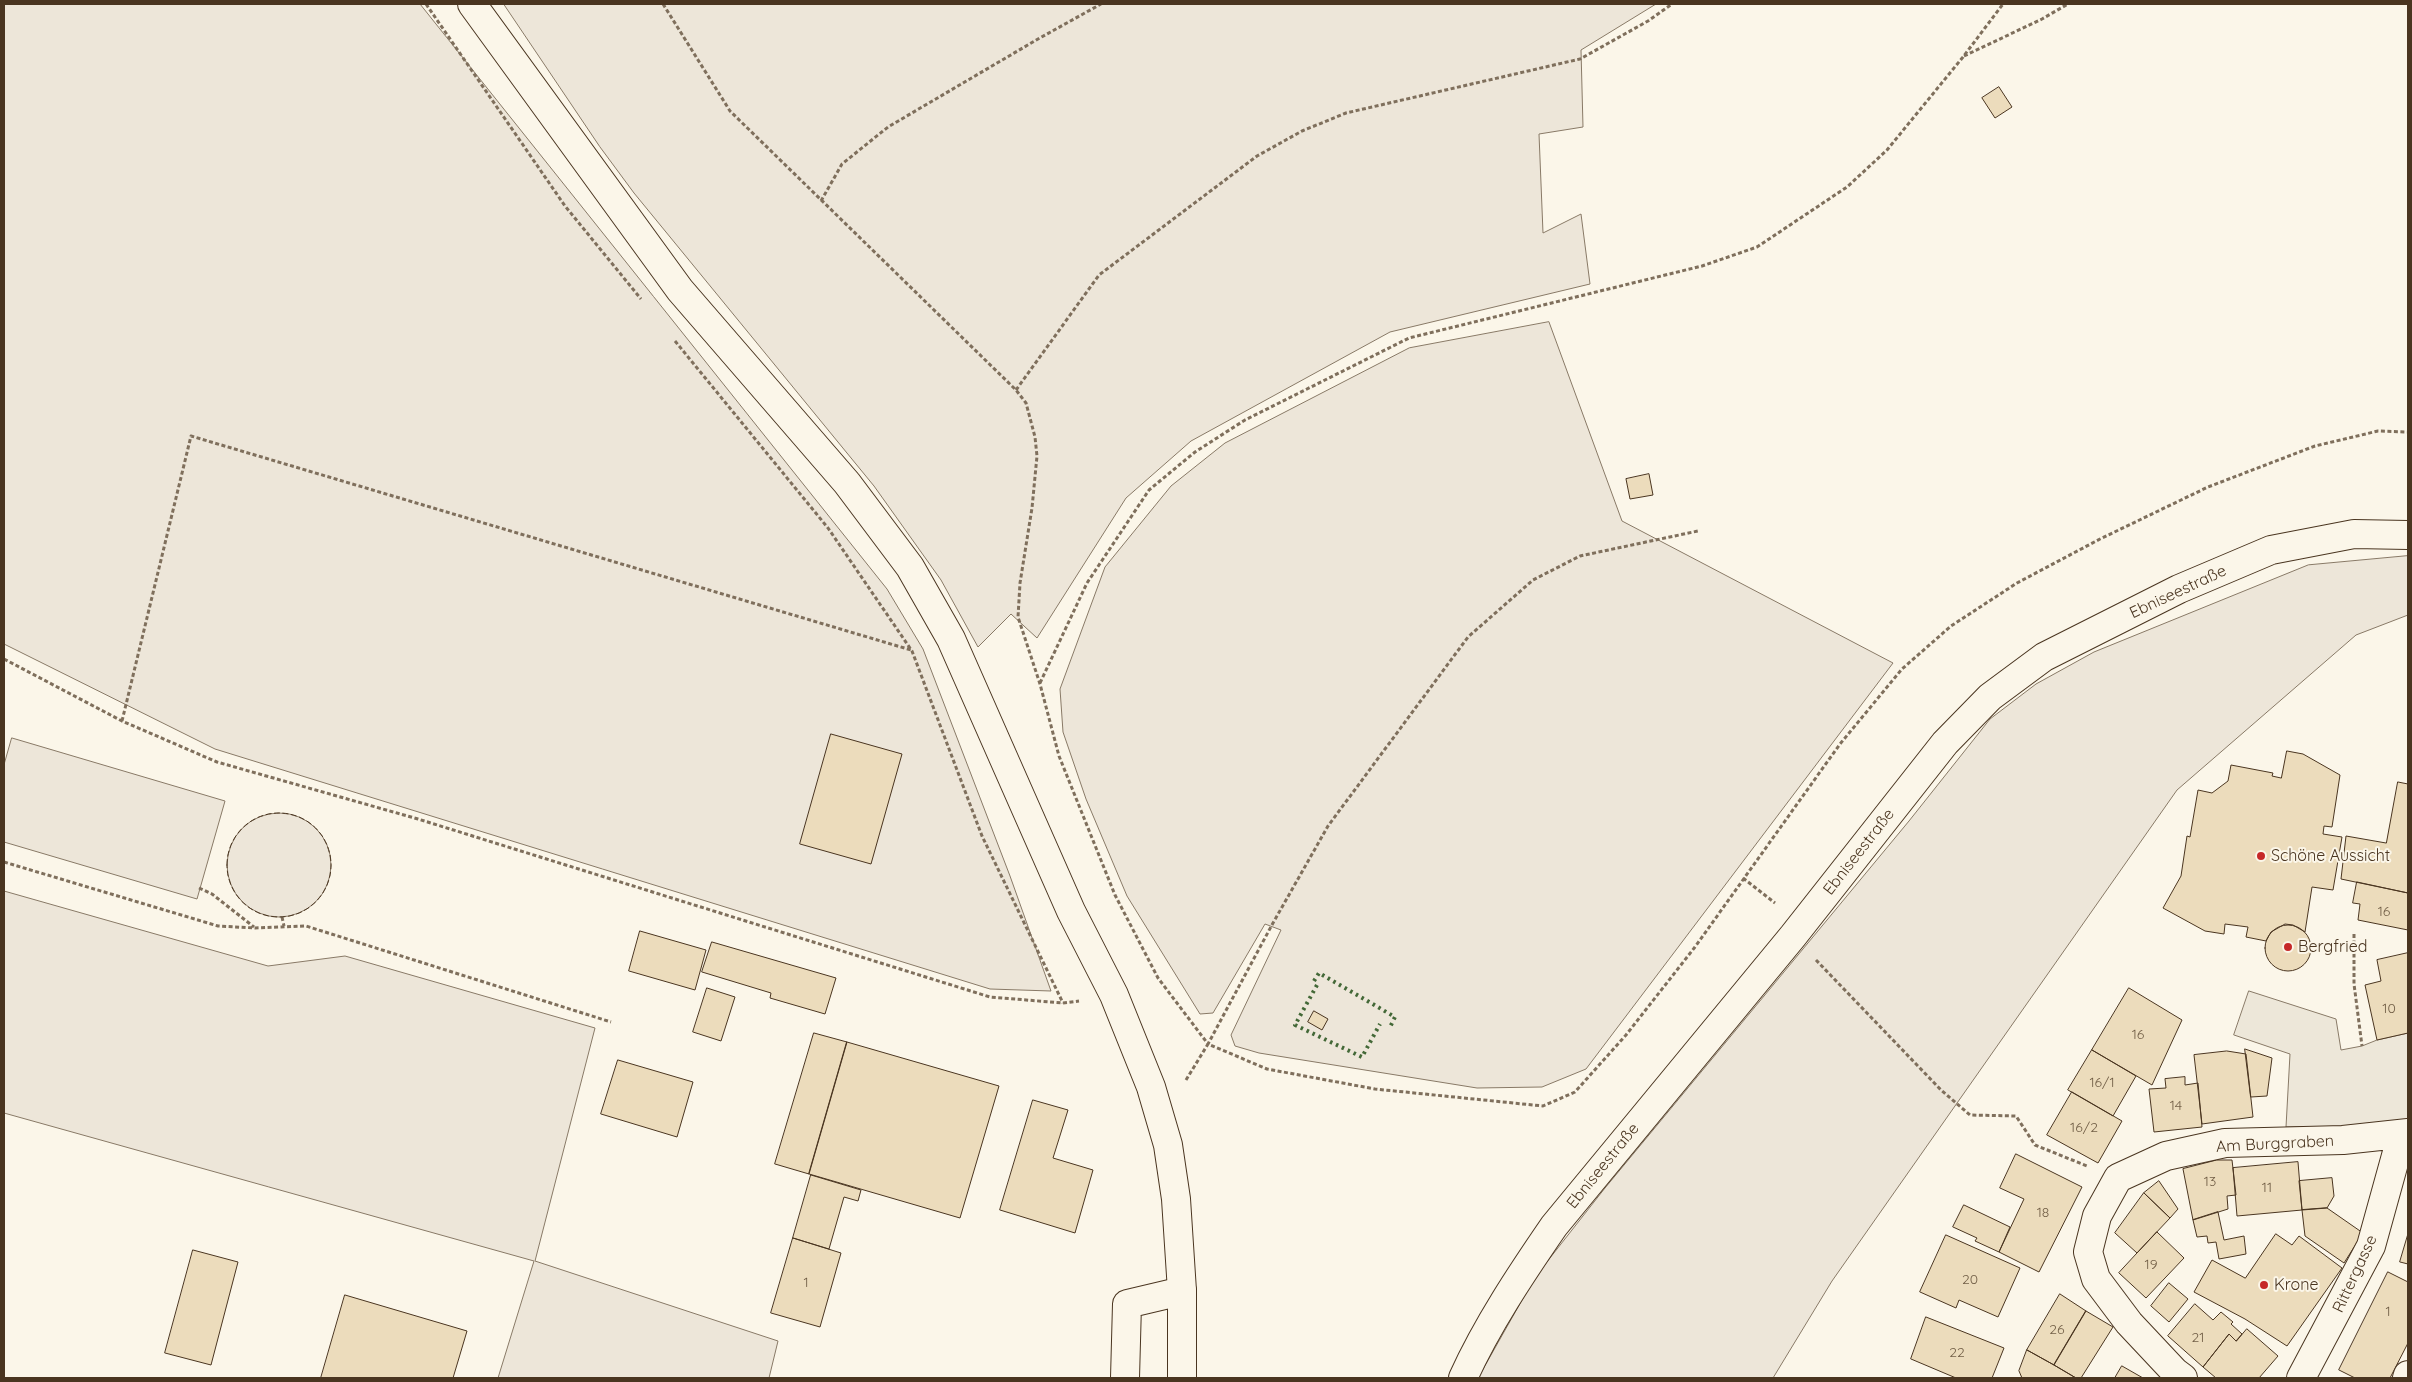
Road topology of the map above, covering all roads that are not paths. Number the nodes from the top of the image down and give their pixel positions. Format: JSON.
{"nodes":[{"id":1,"x":472,"y":4,"type":"edge"},
{"id":2,"x":2408,"y":535,"type":"edge"},
{"id":3,"x":2405,"y":1133,"type":"edge"},
{"id":4,"x":1182,"y":1291,"type":"junction"},
{"id":5,"x":1125,"y":1378,"type":"edge"},
{"id":6,"x":1182,"y":1378,"type":"edge"},
{"id":7,"x":1463,"y":1378,"type":"edge"},
{"id":8,"x":2183,"y":1378,"type":"edge"},
{"id":9,"x":2301,"y":1378,"type":"edge"}],
"edges":[{"from":1,"to":4,"type":"street"},
{"from":2,"to":7,"type":"street","name":"Ebniseestraße"},
{"from":3,"to":8,"type":"street","name":"Am Burggraben"},
{"from":3,"to":9,"type":"street","name":"Rittergasse"},
{"from":4,"to":5,"type":"street"},
{"from":4,"to":6,"type":"street"}]}
